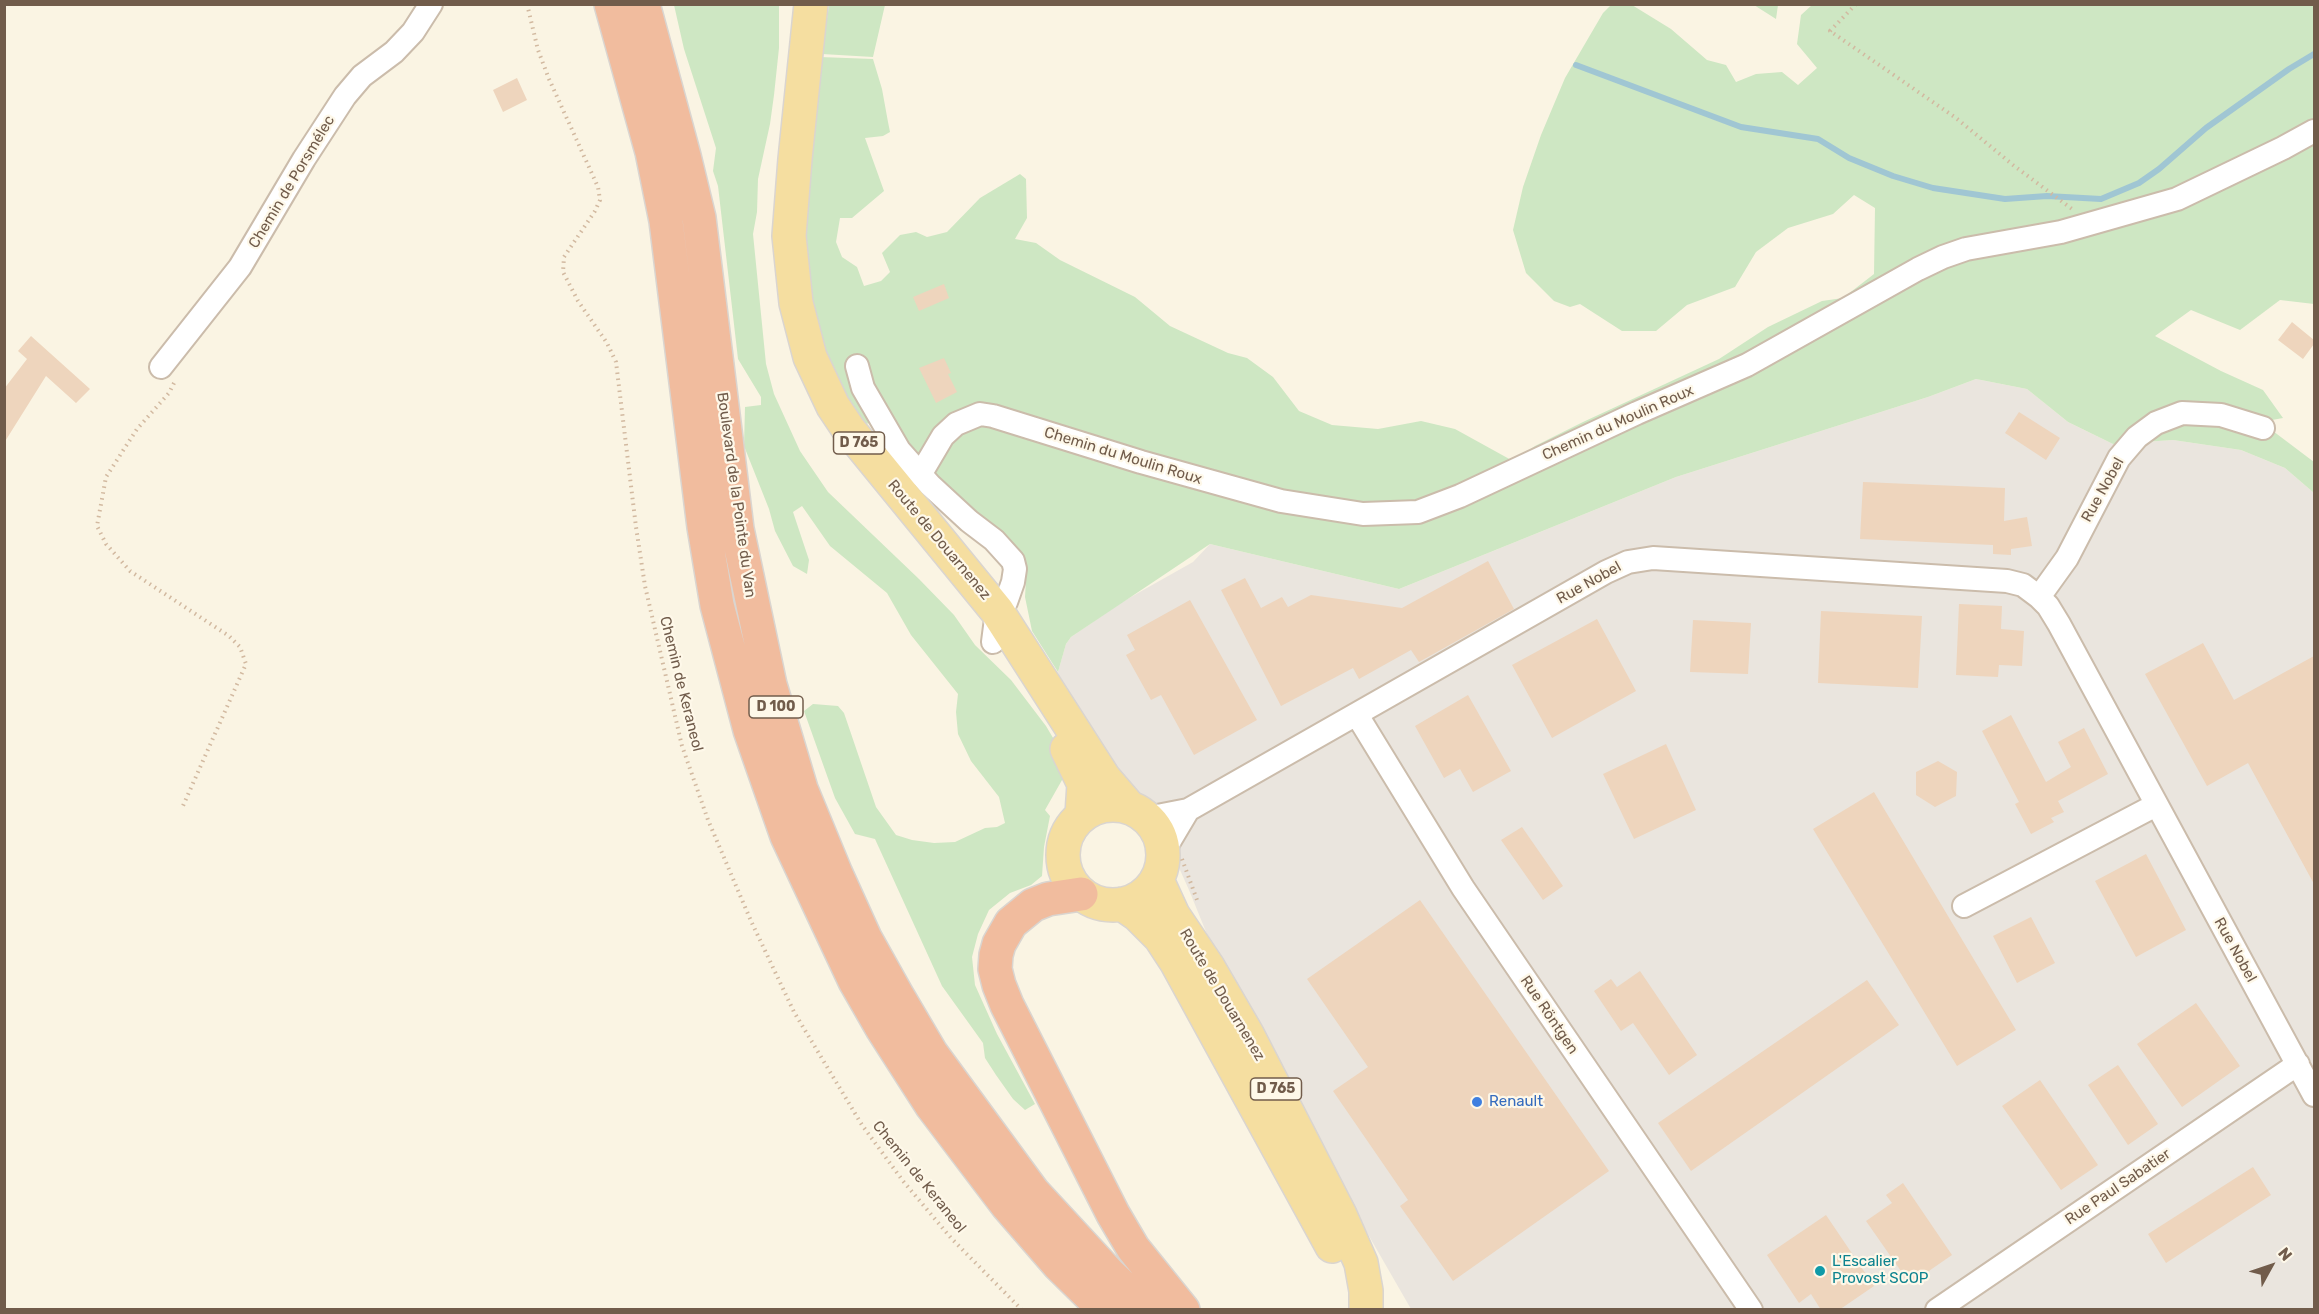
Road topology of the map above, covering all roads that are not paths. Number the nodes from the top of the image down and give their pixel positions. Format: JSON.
{"nodes":[{"id":1,"x":431,"y":4,"type":"edge"},
{"id":2,"x":611,"y":4,"type":"edge"},
{"id":3,"x":643,"y":4,"type":"edge"},
{"id":4,"x":794,"y":4,"type":"edge"},
{"id":5,"x":812,"y":4,"type":"edge"},
{"id":6,"x":2314,"y":131,"type":"edge"},
{"id":7,"x":857,"y":366,"type":"dead end"},
{"id":8,"x":169,"y":372,"type":"road end"},
{"id":9,"x":2263,"y":428,"type":"dead end"},
{"id":10,"x":920,"y":475,"type":"junction"},
{"id":11,"x":2039,"y":597,"type":"junction"},
{"id":12,"x":995,"y":627,"type":"junction"},
{"id":13,"x":1357,"y":715,"type":"junction"},
{"id":14,"x":2156,"y":805,"type":"junction"},
{"id":15,"x":1188,"y":810,"type":"junction"},
{"id":16,"x":1138,"y":812,"type":"junction"},
{"id":17,"x":1082,"y":815,"type":"junction"},
{"id":18,"x":1160,"y":866,"type":"junction"},
{"id":19,"x":1081,"y":894,"type":"junction"},
{"id":20,"x":1122,"y":904,"type":"junction"},
{"id":21,"x":1964,"y":906,"type":"dead end"},
{"id":22,"x":2298,"y":1064,"type":"junction"},
{"id":23,"x":2314,"y":1095,"type":"edge"},
{"id":24,"x":1105,"y":1310,"type":"edge"},
{"id":25,"x":1147,"y":1310,"type":"edge"},
{"id":26,"x":1183,"y":1310,"type":"edge"},
{"id":27,"x":1355,"y":1310,"type":"edge"},
{"id":28,"x":1366,"y":1310,"type":"edge"},
{"id":29,"x":1751,"y":1310,"type":"edge"},
{"id":30,"x":1937,"y":1310,"type":"edge"}],
"edges":[{"from":1,"to":8,"type":"street","name":"Chemin de Porsmélec"},
{"from":2,"to":24,"type":"highway","number":"D 100"},
{"from":3,"to":25,"type":"highway","name":"Boulevard de la Pointe du Van","number":"D 100"},
{"from":4,"to":12,"type":"main road","name":"Route de Douarnenez","number":"D 765"},
{"from":5,"to":12,"type":"main road","name":"Route de Douarnenez","number":"D 765"},
{"from":6,"to":10,"type":"street","name":"Chemin du Moulin Roux"},
{"from":7,"to":10,"type":"street"},
{"from":9,"to":11,"type":"street","name":"Rue Nobel"},
{"from":10,"to":12,"type":"street"},
{"from":11,"to":13,"type":"street","name":"Rue Nobel"},
{"from":11,"to":14,"type":"street","name":"Rue Nobel"},
{"from":12,"to":16,"type":"main road","name":"Route de Douarnenez","number":"D 765"},
{"from":12,"to":17,"type":"main road","name":"Route de Douarnenez","number":"D 765"},
{"from":13,"to":15,"type":"street","name":"Rue Nobel"},
{"from":13,"to":29,"type":"street","name":"Rue Röntgen"},
{"from":14,"to":21,"type":"street"},
{"from":14,"to":22,"type":"street","name":"Rue Nobel"},
{"from":15,"to":16,"type":"street","name":"Rue Nobel"},
{"from":15,"to":18,"type":"street","name":"Rue Nobel"},
{"from":16,"to":17,"type":"main road"},
{"from":16,"to":18,"type":"main road"},
{"from":17,"to":19,"type":"main road"},
{"from":18,"to":20,"type":"main road"},
{"from":18,"to":28,"type":"main road","name":"Route de Douarnenez","number":"D 765"},
{"from":19,"to":20,"type":"main road"},
{"from":19,"to":26,"type":"highway"},
{"from":20,"to":27,"type":"main road","name":"Route de Douarnenez","number":"D 765"},
{"from":22,"to":23,"type":"street","name":"Rue Nobel"},
{"from":22,"to":30,"type":"street","name":"Rue Paul Sabatier"}]}
